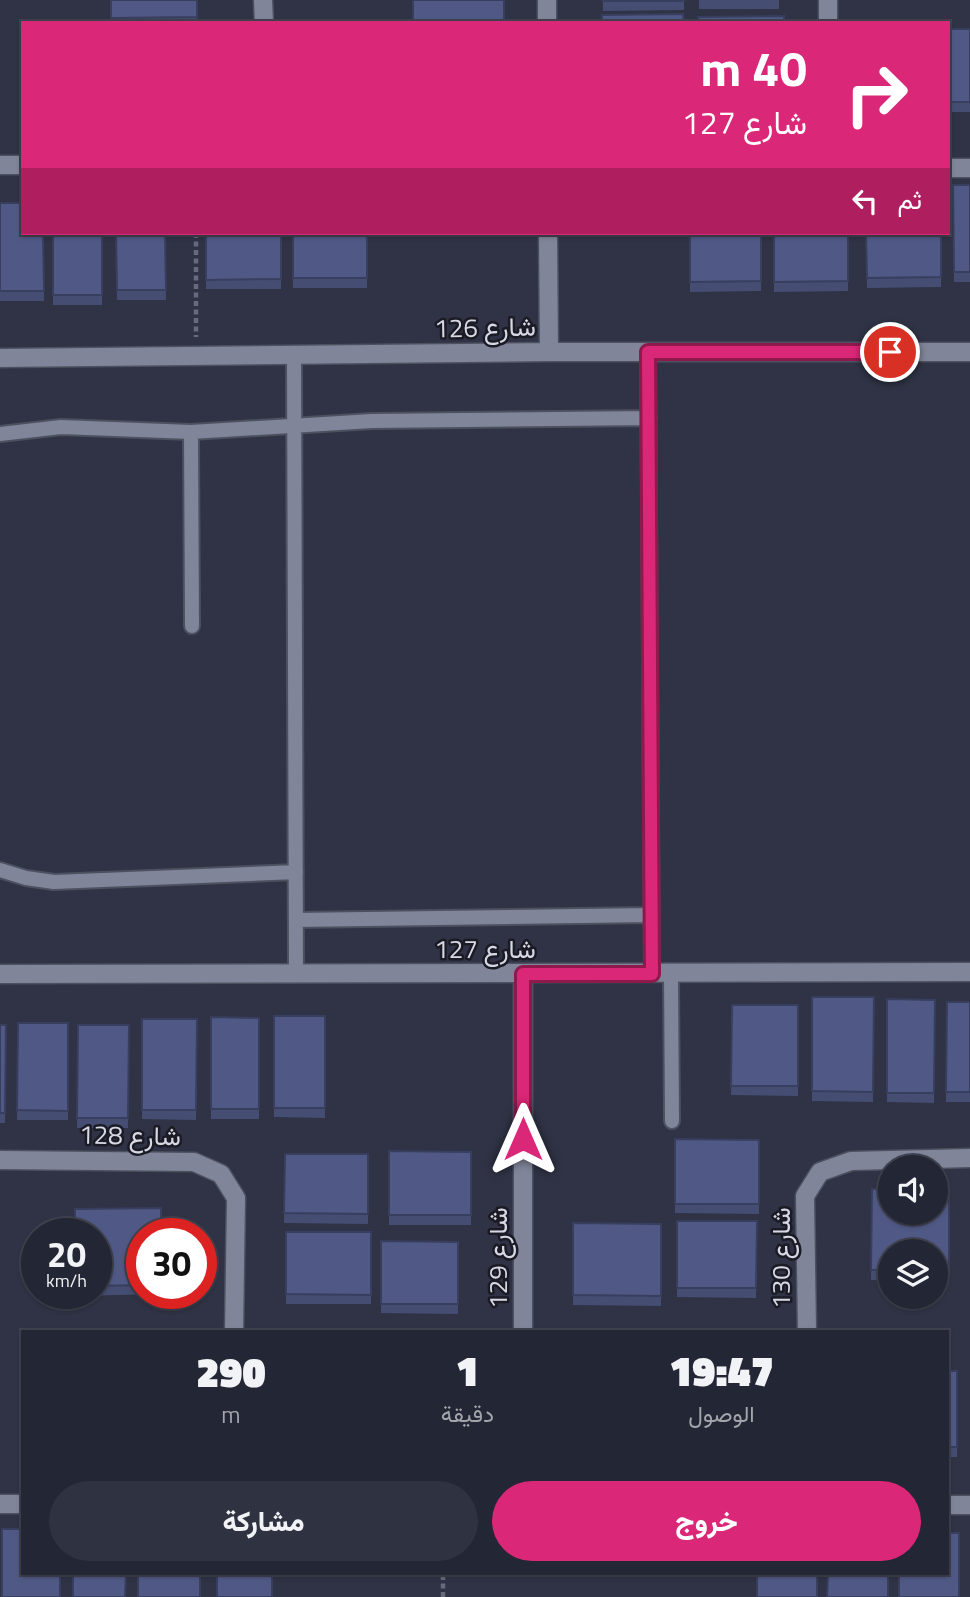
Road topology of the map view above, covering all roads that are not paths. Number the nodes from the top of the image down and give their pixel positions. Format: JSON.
{"nodes":[{"id":1,"x":263,"y":0,"type":"edge"},
{"id":2,"x":547,"y":0,"type":"edge"},
{"id":3,"x":828,"y":0,"type":"edge"},
{"id":4,"x":264,"y":21,"type":"edge"},
{"id":5,"x":547,"y":21,"type":"edge"},
{"id":6,"x":828,"y":21,"type":"edge"},
{"id":7,"x":0,"y":165,"type":"edge"},
{"id":8,"x":21,"y":165,"type":"edge"},
{"id":9,"x":970,"y":168,"type":"edge"},
{"id":10,"x":950,"y":169,"type":"edge"},
{"id":11,"x":548,"y":235,"type":"edge"},
{"id":12,"x":549,"y":352,"type":"junction"},
{"id":13,"x":648,"y":352,"type":"junction"},
{"id":14,"x":970,"y":352,"type":"edge"},
{"id":15,"x":294,"y":355,"type":"junction"},
{"id":16,"x":0,"y":358,"type":"edge"},
{"id":17,"x":649,"y":418,"type":"junction"},
{"id":18,"x":294,"y":424,"type":"junction"},
{"id":19,"x":191,"y":432,"type":"junction"},
{"id":20,"x":0,"y":434,"type":"edge"},
{"id":21,"x":192,"y":626,"type":"dead end"},
{"id":22,"x":0,"y":870,"type":"edge"},
{"id":23,"x":296,"y":872,"type":"junction"},
{"id":24,"x":652,"y":915,"type":"junction"},
{"id":25,"x":296,"y":920,"type":"junction"},
{"id":26,"x":970,"y":972,"type":"edge"},
{"id":27,"x":296,"y":973,"type":"junction"},
{"id":28,"x":0,"y":974,"type":"edge"},
{"id":29,"x":523,"y":974,"type":"junction"},
{"id":30,"x":652,"y":974,"type":"junction"},
{"id":31,"x":671,"y":974,"type":"junction"},
{"id":32,"x":672,"y":1121,"type":"dead end"},
{"id":33,"x":970,"y":1158,"type":"edge"},
{"id":34,"x":0,"y":1160,"type":"edge"},
{"id":35,"x":234,"y":1330,"type":"edge"},
{"id":36,"x":523,"y":1330,"type":"edge"},
{"id":37,"x":807,"y":1330,"type":"edge"},
{"id":38,"x":0,"y":1504,"type":"edge"},
{"id":39,"x":21,"y":1504,"type":"edge"},
{"id":40,"x":949,"y":1505,"type":"edge"},
{"id":41,"x":970,"y":1505,"type":"edge"}],
"edges":[{"from":1,"to":4,"type":"street"},
{"from":2,"to":5,"type":"street"},
{"from":3,"to":6,"type":"street"},
{"from":7,"to":8,"type":"street"},
{"from":9,"to":10,"type":"street"},
{"from":11,"to":12,"type":"street"},
{"from":12,"to":13,"type":"street","name":"شارع 126"},
{"from":12,"to":15,"type":"street","name":"شارع 126"},
{"from":13,"to":14,"type":"street","name":"شارع 126"},
{"from":13,"to":17,"type":"lane"},
{"from":15,"to":16,"type":"street","name":"شارع 126"},
{"from":15,"to":18,"type":"lane"},
{"from":17,"to":18,"type":"lane"},
{"from":17,"to":24,"type":"lane"},
{"from":18,"to":19,"type":"lane"},
{"from":18,"to":23,"type":"lane"},
{"from":19,"to":20,"type":"lane"},
{"from":19,"to":21,"type":"lane"},
{"from":22,"to":23,"type":"lane"},
{"from":23,"to":25,"type":"lane"},
{"from":24,"to":25,"type":"lane"},
{"from":24,"to":30,"type":"lane"},
{"from":25,"to":27,"type":"lane"},
{"from":26,"to":31,"type":"street","name":"شارع 127"},
{"from":27,"to":28,"type":"street","name":"شارع 127"},
{"from":27,"to":29,"type":"street","name":"شارع 127"},
{"from":29,"to":30,"type":"street","name":"شارع 127"},
{"from":29,"to":36,"type":"street","name":"شارع 129"},
{"from":30,"to":31,"type":"street","name":"شارع 127"},
{"from":31,"to":32,"type":"lane"},
{"from":33,"to":37,"type":"street","name":"شارع 130"},
{"from":34,"to":35,"type":"street","name":"شارع 128"},
{"from":38,"to":39,"type":"street"},
{"from":40,"to":41,"type":"street"}]}
